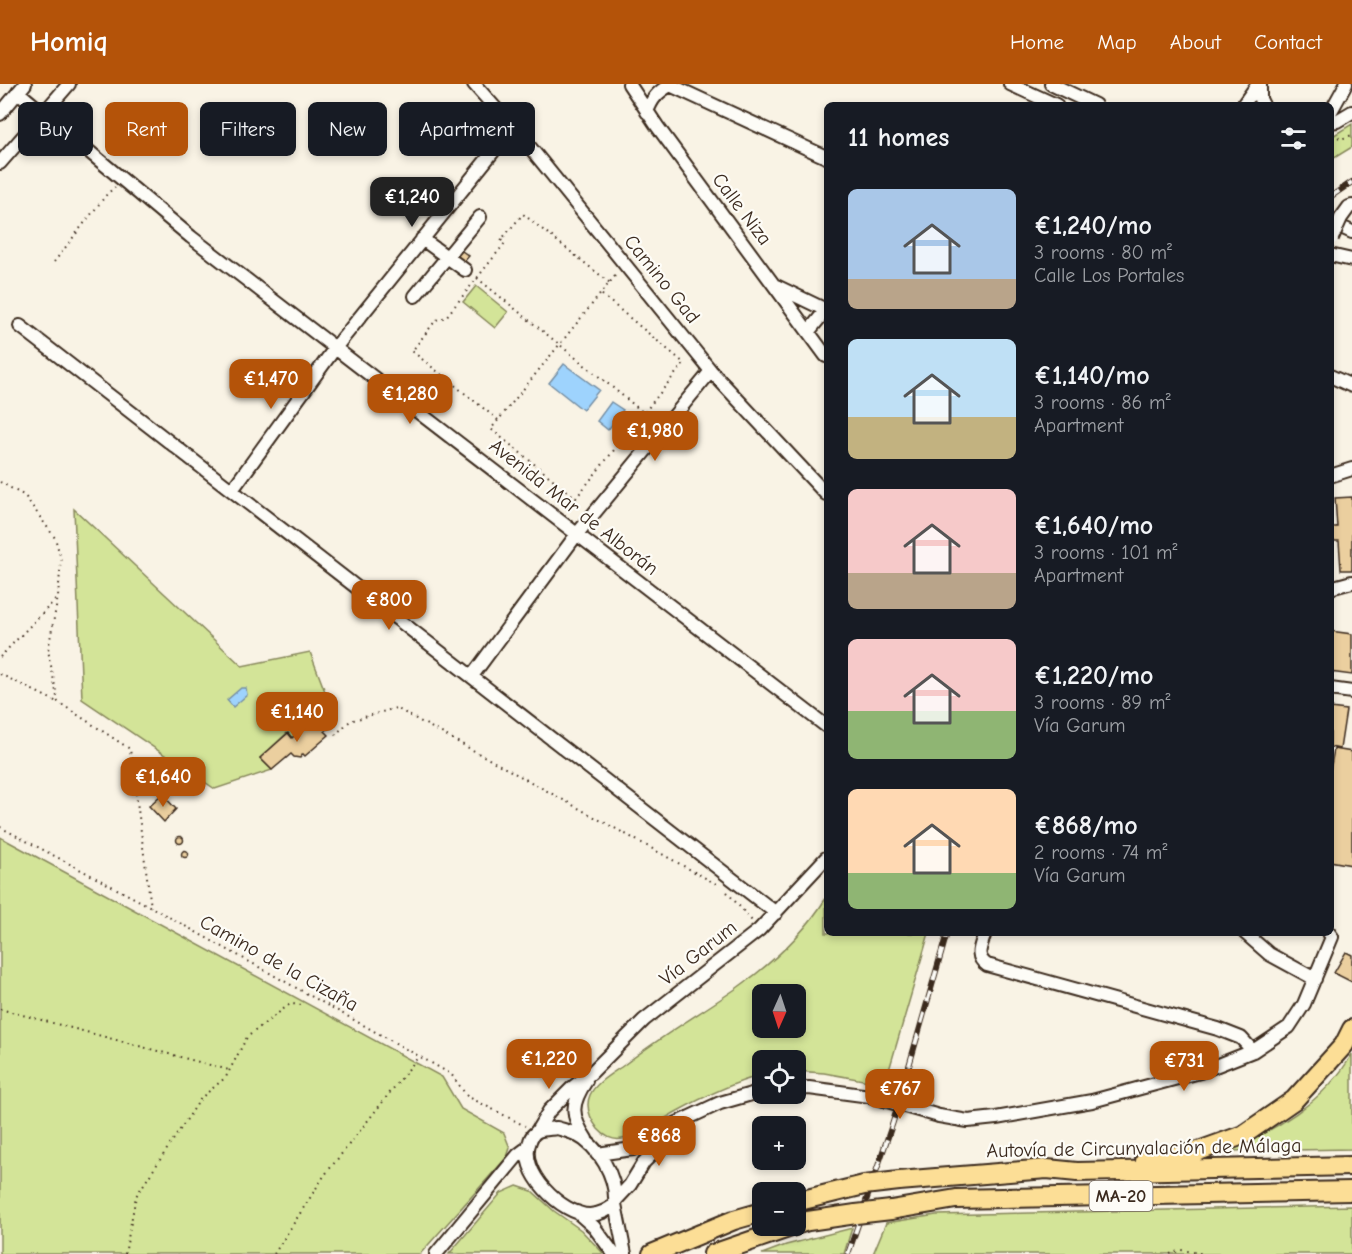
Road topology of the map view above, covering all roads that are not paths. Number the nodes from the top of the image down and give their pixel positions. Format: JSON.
{"nodes":[{"id":1,"x":69,"y":84,"type":"edge"},
{"id":2,"x":474,"y":84,"type":"edge"},
{"id":3,"x":628,"y":84,"type":"edge"},
{"id":4,"x":1010,"y":84,"type":"edge"},
{"id":5,"x":1051,"y":84,"type":"edge"},
{"id":6,"x":1259,"y":84,"type":"edge"},
{"id":7,"x":1337,"y":84,"type":"edge"},
{"id":8,"x":1346,"y":84,"type":"edge"},
{"id":9,"x":669,"y":85,"type":"edge"},
{"id":10,"x":21,"y":88,"type":"edge"},
{"id":11,"x":1337,"y":101,"type":"junction"},
{"id":12,"x":33,"y":102,"type":"edge"},
{"id":13,"x":53,"y":102,"type":"edge"},
{"id":14,"x":490,"y":102,"type":"edge"},
{"id":15,"x":1049,"y":102,"type":"edge"},
{"id":16,"x":1089,"y":102,"type":"edge"},
{"id":17,"x":1245,"y":102,"type":"edge"},
{"id":18,"x":1262,"y":102,"type":"edge"},
{"id":19,"x":1334,"y":106,"type":"edge"},
{"id":20,"x":647,"y":112,"type":"junction"},
{"id":21,"x":1352,"y":112,"type":"edge"},
{"id":22,"x":0,"y":114,"type":"edge"},
{"id":23,"x":1334,"y":121,"type":"edge"},
{"id":24,"x":18,"y":142,"type":"edge"},
{"id":25,"x":535,"y":154,"type":"edge"},
{"id":26,"x":93,"y":155,"type":"edge"},
{"id":27,"x":489,"y":156,"type":"edge"},
{"id":28,"x":824,"y":157,"type":"edge"},
{"id":29,"x":0,"y":163,"type":"edge"},
{"id":30,"x":1352,"y":206,"type":"edge"},
{"id":31,"x":480,"y":217,"type":"dead end"},
{"id":32,"x":1336,"y":220,"type":"edge"},
{"id":33,"x":1352,"y":232,"type":"edge"},
{"id":34,"x":1334,"y":236,"type":"edge"},
{"id":35,"x":1352,"y":238,"type":"edge"},
{"id":36,"x":422,"y":239,"type":"junction"},
{"id":37,"x":1334,"y":256,"type":"edge"},
{"id":38,"x":447,"y":257,"type":"junction"},
{"id":39,"x":1352,"y":260,"type":"edge"},
{"id":40,"x":465,"y":270,"type":"road end"},
{"id":41,"x":775,"y":285,"type":"junction"},
{"id":42,"x":415,"y":296,"type":"dead end"},
{"id":43,"x":824,"y":309,"type":"edge"},
{"id":44,"x":824,"y":312,"type":"edge"},
{"id":45,"x":20,"y":326,"type":"dead end"},
{"id":46,"x":809,"y":331,"type":"junction"},
{"id":47,"x":335,"y":348,"type":"junction"},
{"id":48,"x":824,"y":353,"type":"edge"},
{"id":49,"x":711,"y":371,"type":"junction"},
{"id":50,"x":1334,"y":378,"type":"edge"},
{"id":51,"x":1352,"y":386,"type":"edge"},
{"id":52,"x":1352,"y":470,"type":"edge"},
{"id":53,"x":1334,"y":475,"type":"edge"},
{"id":54,"x":232,"y":490,"type":"junction"},
{"id":55,"x":824,"y":492,"type":"edge"},
{"id":56,"x":577,"y":534,"type":"junction"},
{"id":57,"x":1352,"y":582,"type":"edge"},
{"id":58,"x":1334,"y":587,"type":"edge"},
{"id":59,"x":472,"y":676,"type":"junction"},
{"id":60,"x":1334,"y":690,"type":"edge"},
{"id":61,"x":1352,"y":692,"type":"edge"},
{"id":62,"x":824,"y":724,"type":"edge"},
{"id":63,"x":824,"y":860,"type":"edge"},
{"id":64,"x":776,"y":913,"type":"junction"},
{"id":65,"x":984,"y":936,"type":"edge"},
{"id":66,"x":1248,"y":936,"type":"edge"},
{"id":67,"x":1331,"y":936,"type":"edge"},
{"id":68,"x":1315,"y":978,"type":"junction"},
{"id":69,"x":1352,"y":1029,"type":"edge"},
{"id":70,"x":1253,"y":1051,"type":"junction"},
{"id":71,"x":590,"y":1074,"type":"junction"},
{"id":72,"x":806,"y":1088,"type":"edge"},
{"id":73,"x":752,"y":1094,"type":"edge"},
{"id":74,"x":690,"y":1118,"type":"junction"},
{"id":75,"x":537,"y":1132,"type":"junction"},
{"id":76,"x":588,"y":1142,"type":"junction"},
{"id":77,"x":526,"y":1149,"type":"junction"},
{"id":78,"x":597,"y":1154,"type":"junction"},
{"id":79,"x":1352,"y":1166,"type":"edge"},
{"id":80,"x":1047,"y":1169,"type":"junction"},
{"id":81,"x":1352,"y":1191,"type":"edge"},
{"id":82,"x":806,"y":1199,"type":"edge"},
{"id":83,"x":616,"y":1202,"type":"junction"},
{"id":84,"x":576,"y":1212,"type":"junction"},
{"id":85,"x":752,"y":1215,"type":"edge"},
{"id":86,"x":806,"y":1222,"type":"edge"},
{"id":87,"x":764,"y":1236,"type":"edge"},
{"id":88,"x":656,"y":1252,"type":"edge"},
{"id":89,"x":436,"y":1254,"type":"edge"},
{"id":90,"x":614,"y":1254,"type":"edge"},
{"id":91,"x":626,"y":1254,"type":"edge"},
{"id":92,"x":713,"y":1254,"type":"edge"}],
"edges":[{"from":1,"to":13,"type":"street"},
{"from":2,"to":14,"type":"street","name":"Camino Gad"},
{"from":3,"to":20,"type":"street","name":"Calle Niza"},
{"from":4,"to":15,"type":"street"},
{"from":5,"to":16,"type":"street"},
{"from":6,"to":17,"type":"street"},
{"from":6,"to":18,"type":"street"},
{"from":7,"to":11,"type":"street"},
{"from":8,"to":11,"type":"street"},
{"from":9,"to":20,"type":"street"},
{"from":9,"to":28,"type":"street"},
{"from":10,"to":12,"type":"street","name":"Avenida Mar de Alborán"},
{"from":10,"to":22,"type":"street"},
{"from":11,"to":19,"type":"street"},
{"from":20,"to":41,"type":"street","name":"Calle Niza"},
{"from":21,"to":23,"type":"street"},
{"from":24,"to":29,"type":"street"},
{"from":25,"to":49,"type":"street","name":"Camino Gad"},
{"from":26,"to":47,"type":"street","name":"Avenida Mar de Alborán"},
{"from":27,"to":36,"type":"street"},
{"from":30,"to":32,"type":"street"},
{"from":31,"to":38,"type":"street"},
{"from":32,"to":33,"type":"street"},
{"from":34,"to":35,"type":"street"},
{"from":36,"to":38,"type":"street"},
{"from":36,"to":47,"type":"street"},
{"from":37,"to":39,"type":"street"},
{"from":38,"to":40,"type":"street"},
{"from":38,"to":42,"type":"street"},
{"from":41,"to":43,"type":"street"},
{"from":41,"to":46,"type":"street","name":"Calle Niza"},
{"from":44,"to":46,"type":"street"},
{"from":45,"to":54,"type":"street"},
{"from":46,"to":48,"type":"street","name":"Calle Niza"},
{"from":47,"to":54,"type":"street"},
{"from":47,"to":56,"type":"street","name":"Avenida Mar de Alborán"},
{"from":49,"to":55,"type":"street","name":"Camino Gad"},
{"from":49,"to":56,"type":"street"},
{"from":50,"to":51,"type":"street"},
{"from":52,"to":53,"type":"street"},
{"from":54,"to":59,"type":"street"},
{"from":56,"to":59,"type":"street"},
{"from":56,"to":62,"type":"street","name":"Avenida Mar de Alborán"},
{"from":57,"to":58,"type":"street"},
{"from":59,"to":64,"type":"street"},
{"from":60,"to":61,"type":"street"},
{"from":63,"to":64,"type":"street","name":"Vía Garum"},
{"from":64,"to":71,"type":"street","name":"Vía Garum"},
{"from":65,"to":70,"type":"street"},
{"from":66,"to":68,"type":"street"},
{"from":67,"to":68,"type":"street"},
{"from":68,"to":70,"type":"street"},
{"from":69,"to":80,"type":"highway"},
{"from":70,"to":72,"type":"street","bridge":true},
{"from":71,"to":75,"type":"street","name":"Vía Garum"},
{"from":71,"to":76,"type":"street","name":"Vía Garum"},
{"from":73,"to":74,"type":"street"},
{"from":74,"to":78,"type":"street"},
{"from":74,"to":83,"type":"street"},
{"from":75,"to":76,"type":"street"},
{"from":75,"to":77,"type":"street"},
{"from":76,"to":78,"type":"street"},
{"from":77,"to":84,"type":"street"},
{"from":77,"to":89,"type":"street"},
{"from":78,"to":83,"type":"street"},
{"from":79,"to":80,"type":"highway","name":"Autovía de Circunvalación de Málaga","number":"MA-20"},
{"from":80,"to":82,"type":"highway","name":"Autovía de Circunvalación de Málaga","number":"MA-20","bridge":true},
{"from":81,"to":86,"type":"highway","number":"MA-20","bridge":true},
{"from":83,"to":84,"type":"street"},
{"from":83,"to":91,"type":"street"},
{"from":84,"to":90,"type":"street"},
{"from":85,"to":88,"type":"highway"},
{"from":87,"to":92,"type":"highway","number":"MA-20"}]}
